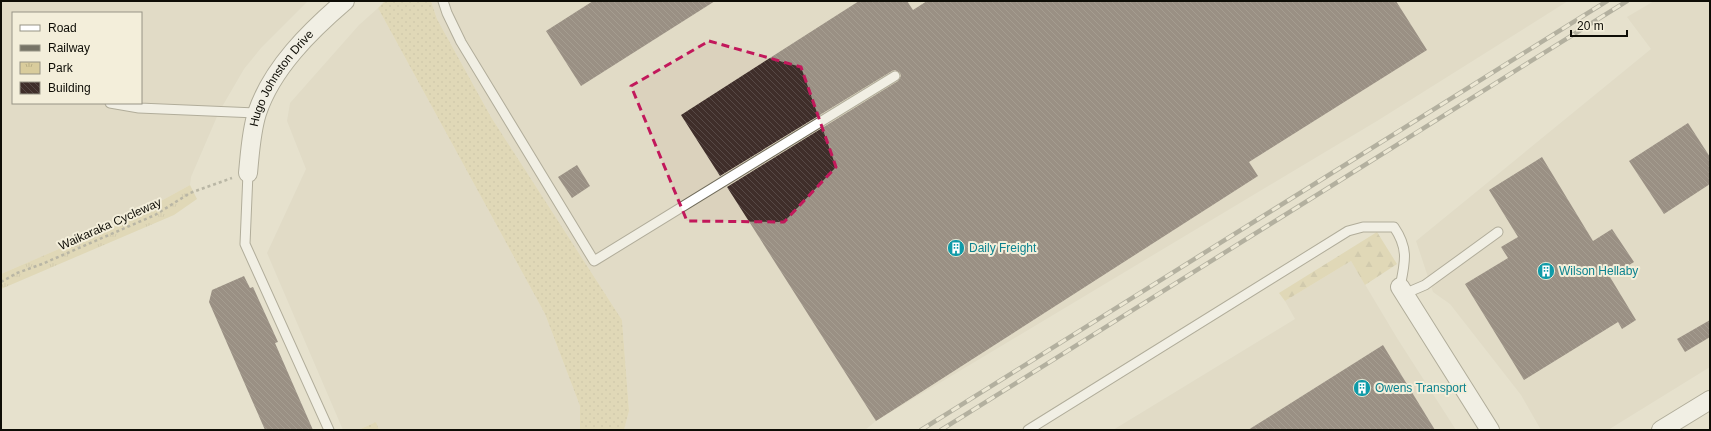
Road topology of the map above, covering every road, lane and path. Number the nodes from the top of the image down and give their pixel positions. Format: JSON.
{"nodes":[{"id":1,"x":345,"y":1,"type":"edge"},
{"id":2,"x":443,"y":1,"type":"edge"},
{"id":3,"x":895,"y":76,"type":"dead end"},
{"id":4,"x":116,"y":104,"type":"edge"},
{"id":5,"x":257,"y":113,"type":"junction"},
{"id":6,"x":248,"y":173,"type":"junction"},
{"id":7,"x":1498,"y":232,"type":"dead end"},
{"id":8,"x":1,"y":282,"type":"edge"},
{"id":9,"x":1402,"y":290,"type":"junction"},
{"id":10,"x":1710,"y":400,"type":"edge"},
{"id":11,"x":328,"y":430,"type":"edge"},
{"id":12,"x":1028,"y":430,"type":"edge"},
{"id":13,"x":1490,"y":430,"type":"edge"},
{"id":14,"x":1661,"y":430,"type":"edge"}],
"edges":[{"from":1,"to":5,"type":"street","name":"Hugo Johnston Drive"},
{"from":2,"to":3,"type":"lane"},
{"from":4,"to":5,"type":"lane"},
{"from":5,"to":6,"type":"street","name":"Hugo Johnston Drive"},
{"from":6,"to":8,"type":"path","name":"Waikaraka Cycleway"},
{"from":6,"to":11,"type":"lane"},
{"from":7,"to":9,"type":"lane"},
{"from":9,"to":12,"type":"lane"},
{"from":9,"to":13,"type":"street"},
{"from":10,"to":14,"type":"street"}]}
